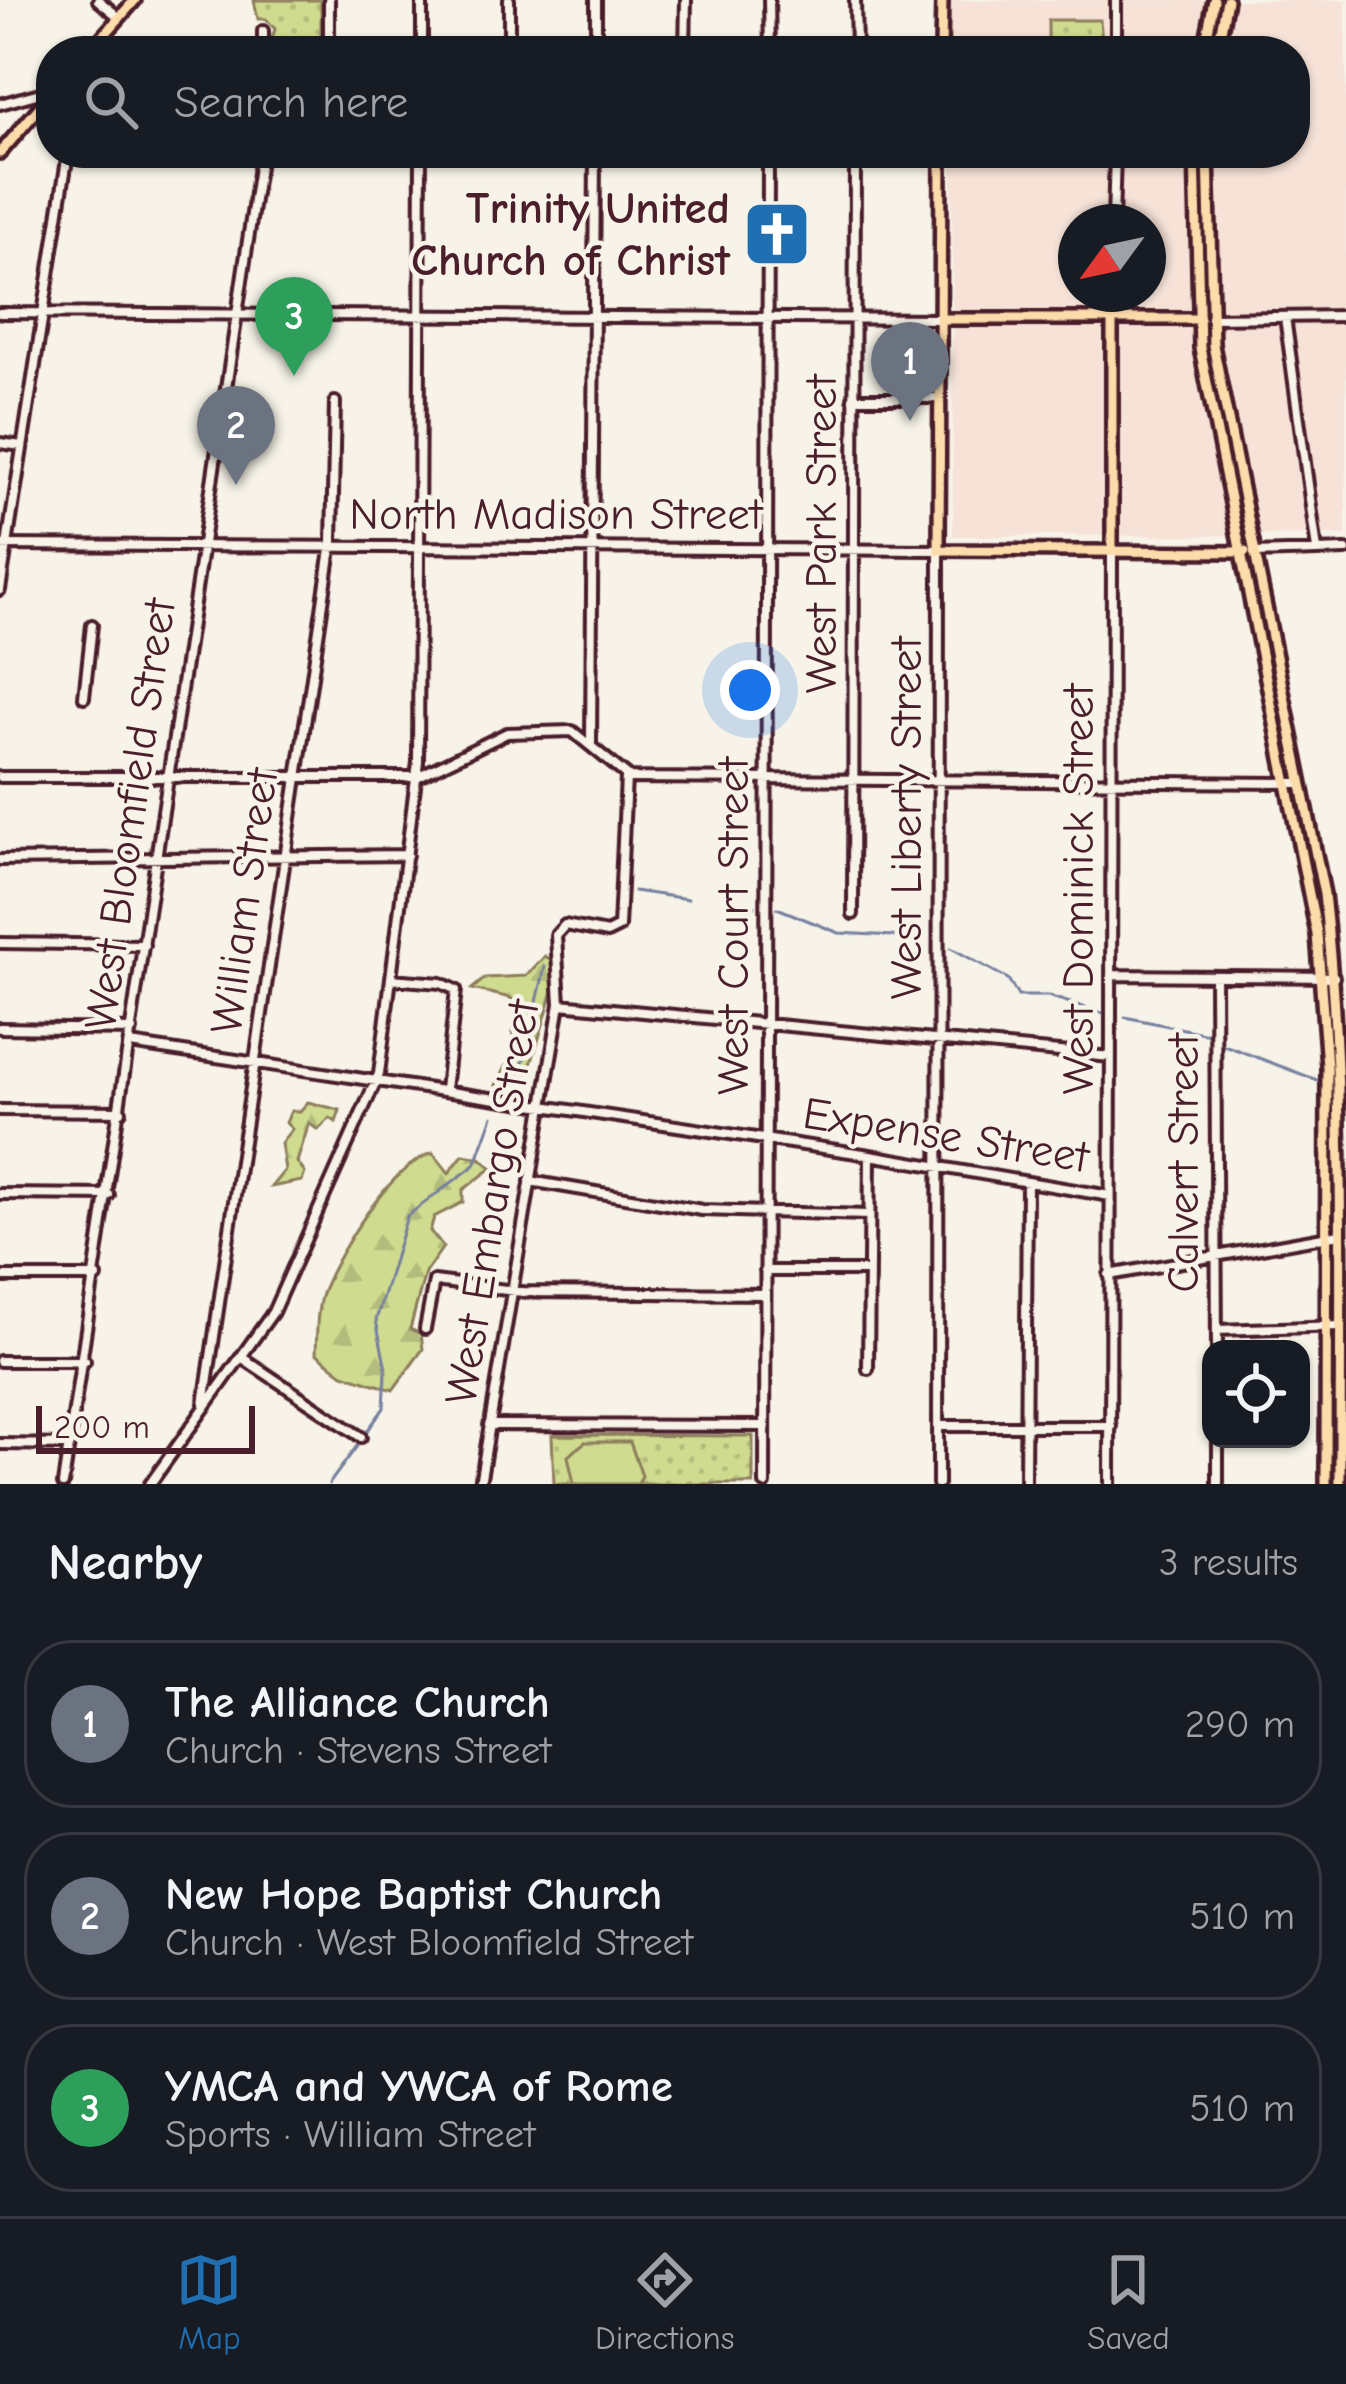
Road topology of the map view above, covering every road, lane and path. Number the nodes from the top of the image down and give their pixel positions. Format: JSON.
{"nodes":[{"id":1,"x":98,"y":0,"type":"edge"},
{"id":2,"x":135,"y":0,"type":"edge"},
{"id":3,"x":329,"y":0,"type":"edge"},
{"id":4,"x":422,"y":0,"type":"edge"},
{"id":5,"x":508,"y":0,"type":"edge"},
{"id":6,"x":596,"y":0,"type":"edge"},
{"id":7,"x":686,"y":0,"type":"edge"},
{"id":8,"x":770,"y":0,"type":"edge"},
{"id":9,"x":856,"y":0,"type":"edge"},
{"id":10,"x":942,"y":0,"type":"edge"},
{"id":11,"x":1116,"y":0,"type":"edge"},
{"id":12,"x":1214,"y":0,"type":"edge"},
{"id":13,"x":1227,"y":0,"type":"edge"},
{"id":14,"x":120,"y":18,"type":"junction"},
{"id":15,"x":263,"y":31,"type":"dead end"},
{"id":16,"x":104,"y":36,"type":"edge"},
{"id":17,"x":263,"y":36,"type":"edge"},
{"id":18,"x":329,"y":36,"type":"edge"},
{"id":19,"x":422,"y":36,"type":"edge"},
{"id":20,"x":509,"y":36,"type":"edge"},
{"id":21,"x":596,"y":36,"type":"edge"},
{"id":22,"x":685,"y":36,"type":"edge"},
{"id":23,"x":770,"y":36,"type":"edge"},
{"id":24,"x":856,"y":36,"type":"edge"},
{"id":25,"x":941,"y":36,"type":"edge"},
{"id":26,"x":1116,"y":36,"type":"edge"},
{"id":27,"x":1207,"y":36,"type":"edge"},
{"id":28,"x":1220,"y":36,"type":"edge"},
{"id":29,"x":36,"y":96,"type":"edge"},
{"id":30,"x":0,"y":104,"type":"edge"},
{"id":31,"x":36,"y":110,"type":"edge"},
{"id":32,"x":0,"y":153,"type":"edge"},
{"id":33,"x":66,"y":168,"type":"edge"},
{"id":34,"x":259,"y":168,"type":"edge"},
{"id":35,"x":421,"y":168,"type":"edge"},
{"id":36,"x":595,"y":168,"type":"edge"},
{"id":37,"x":768,"y":168,"type":"edge"},
{"id":38,"x":855,"y":168,"type":"edge"},
{"id":39,"x":941,"y":168,"type":"edge"},
{"id":40,"x":1114,"y":168,"type":"edge"},
{"id":41,"x":1195,"y":168,"type":"edge"},
{"id":42,"x":1208,"y":168,"type":"edge"},
{"id":43,"x":1113,"y":204,"type":"edge"},
{"id":44,"x":1112,"y":312,"type":"edge"},
{"id":45,"x":237,"y":313,"type":"junction"},
{"id":46,"x":0,"y":314,"type":"edge"},
{"id":47,"x":43,"y":314,"type":"junction"},
{"id":48,"x":420,"y":314,"type":"junction"},
{"id":49,"x":594,"y":315,"type":"junction"},
{"id":50,"x":1346,"y":316,"type":"edge"},
{"id":51,"x":1285,"y":317,"type":"junction"},
{"id":52,"x":768,"y":318,"type":"junction"},
{"id":53,"x":1211,"y":318,"type":"junction"},
{"id":54,"x":854,"y":319,"type":"junction"},
{"id":55,"x":1196,"y":319,"type":"junction"},
{"id":56,"x":941,"y":320,"type":"junction"},
{"id":57,"x":1112,"y":320,"type":"junction"},
{"id":58,"x":853,"y":398,"type":"junction"},
{"id":59,"x":940,"y":398,"type":"junction"},
{"id":60,"x":334,"y":402,"type":"dead end"},
{"id":61,"x":0,"y":443,"type":"edge"},
{"id":62,"x":22,"y":446,"type":"junction"},
{"id":63,"x":4,"y":544,"type":"edge"},
{"id":64,"x":330,"y":546,"type":"junction"},
{"id":65,"x":420,"y":546,"type":"junction"},
{"id":66,"x":202,"y":547,"type":"junction"},
{"id":67,"x":594,"y":547,"type":"junction"},
{"id":68,"x":766,"y":548,"type":"junction"},
{"id":69,"x":854,"y":548,"type":"junction"},
{"id":70,"x":939,"y":550,"type":"junction"},
{"id":71,"x":1317,"y":550,"type":"junction"},
{"id":72,"x":1346,"y":550,"type":"edge"},
{"id":73,"x":1112,"y":551,"type":"junction"},
{"id":74,"x":1240,"y":552,"type":"junction"},
{"id":75,"x":1255,"y":553,"type":"junction"},
{"id":76,"x":0,"y":590,"type":"edge"},
{"id":77,"x":92,"y":625,"type":"dead end"},
{"id":78,"x":84,"y":697,"type":"dead end"},
{"id":79,"x":591,"y":744,"type":"junction"},
{"id":80,"x":0,"y":777,"type":"edge"},
{"id":81,"x":167,"y":777,"type":"junction"},
{"id":82,"x":417,"y":777,"type":"junction"},
{"id":83,"x":626,"y":777,"type":"junction"},
{"id":84,"x":296,"y":778,"type":"junction"},
{"id":85,"x":767,"y":778,"type":"junction"},
{"id":86,"x":853,"y":780,"type":"junction"},
{"id":87,"x":938,"y":783,"type":"junction"},
{"id":88,"x":1110,"y":783,"type":"junction"},
{"id":89,"x":1287,"y":783,"type":"junction"},
{"id":90,"x":1301,"y":783,"type":"junction"},
{"id":91,"x":407,"y":855,"type":"junction"},
{"id":92,"x":284,"y":856,"type":"junction"},
{"id":93,"x":156,"y":859,"type":"junction"},
{"id":94,"x":0,"y":860,"type":"edge"},
{"id":95,"x":853,"y":914,"type":"dead end"},
{"id":96,"x":0,"y":944,"type":"edge"},
{"id":97,"x":144,"y":945,"type":"junction"},
{"id":98,"x":1111,"y":975,"type":"junction"},
{"id":99,"x":1215,"y":976,"type":"junction"},
{"id":100,"x":1321,"y":976,"type":"junction"},
{"id":101,"x":1334,"y":976,"type":"junction"},
{"id":102,"x":391,"y":979,"type":"junction"},
{"id":103,"x":560,"y":1004,"type":"junction"},
{"id":104,"x":766,"y":1023,"type":"junction"},
{"id":105,"x":0,"y":1028,"type":"edge"},
{"id":106,"x":132,"y":1030,"type":"junction"},
{"id":107,"x":938,"y":1042,"type":"junction"},
{"id":108,"x":130,"y":1044,"type":"junction"},
{"id":109,"x":1111,"y":1057,"type":"junction"},
{"id":110,"x":254,"y":1061,"type":"junction"},
{"id":111,"x":377,"y":1081,"type":"junction"},
{"id":112,"x":445,"y":1090,"type":"junction"},
{"id":113,"x":543,"y":1105,"type":"junction"},
{"id":114,"x":0,"y":1110,"type":"edge"},
{"id":115,"x":121,"y":1111,"type":"junction"},
{"id":116,"x":765,"y":1139,"type":"junction"},
{"id":117,"x":870,"y":1154,"type":"junction"},
{"id":118,"x":937,"y":1169,"type":"junction"},
{"id":119,"x":530,"y":1181,"type":"junction"},
{"id":120,"x":1027,"y":1182,"type":"junction"},
{"id":121,"x":0,"y":1195,"type":"edge"},
{"id":122,"x":109,"y":1196,"type":"junction"},
{"id":123,"x":1109,"y":1196,"type":"junction"},
{"id":124,"x":765,"y":1213,"type":"junction"},
{"id":125,"x":868,"y":1215,"type":"junction"},
{"id":126,"x":1340,"y":1234,"type":"junction"},
{"id":127,"x":1327,"y":1236,"type":"junction"},
{"id":128,"x":1216,"y":1257,"type":"junction"},
{"id":129,"x":765,"y":1271,"type":"junction"},
{"id":130,"x":868,"y":1271,"type":"junction"},
{"id":131,"x":1109,"y":1275,"type":"junction"},
{"id":132,"x":0,"y":1277,"type":"edge"},
{"id":133,"x":97,"y":1277,"type":"junction"},
{"id":134,"x":512,"y":1291,"type":"junction"},
{"id":135,"x":764,"y":1294,"type":"junction"},
{"id":136,"x":1340,"y":1326,"type":"junction"},
{"id":137,"x":1327,"y":1327,"type":"junction"},
{"id":138,"x":425,"y":1329,"type":"dead end"},
{"id":139,"x":1217,"y":1330,"type":"junction"},
{"id":140,"x":1217,"y":1340,"type":"edge"},
{"id":141,"x":241,"y":1357,"type":"junction"},
{"id":142,"x":0,"y":1361,"type":"edge"},
{"id":143,"x":86,"y":1361,"type":"junction"},
{"id":144,"x":868,"y":1369,"type":"dead end"},
{"id":145,"x":204,"y":1409,"type":"junction"},
{"id":146,"x":489,"y":1425,"type":"junction"},
{"id":147,"x":1024,"y":1425,"type":"junction"},
{"id":148,"x":765,"y":1426,"type":"junction"},
{"id":149,"x":938,"y":1426,"type":"junction"},
{"id":150,"x":1111,"y":1426,"type":"junction"},
{"id":151,"x":361,"y":1437,"type":"dead end"},
{"id":152,"x":0,"y":1444,"type":"edge"},
{"id":153,"x":69,"y":1445,"type":"junction"},
{"id":154,"x":1218,"y":1448,"type":"edge"},
{"id":155,"x":64,"y":1484,"type":"edge"},
{"id":156,"x":150,"y":1484,"type":"edge"},
{"id":157,"x":480,"y":1484,"type":"edge"},
{"id":158,"x":765,"y":1484,"type":"edge"},
{"id":159,"x":938,"y":1484,"type":"edge"},
{"id":160,"x":1025,"y":1484,"type":"edge"},
{"id":161,"x":1110,"y":1484,"type":"edge"},
{"id":162,"x":1218,"y":1484,"type":"edge"},
{"id":163,"x":1326,"y":1484,"type":"edge"},
{"id":164,"x":1340,"y":1484,"type":"edge"}],
"edges":[{"from":1,"to":14,"type":"street"},
{"from":2,"to":14,"type":"main road"},
{"from":3,"to":18,"type":"street"},
{"from":4,"to":19,"type":"street"},
{"from":5,"to":20,"type":"street"},
{"from":6,"to":21,"type":"street"},
{"from":7,"to":22,"type":"street"},
{"from":8,"to":23,"type":"street"},
{"from":9,"to":24,"type":"street"},
{"from":10,"to":25,"type":"main road"},
{"from":11,"to":26,"type":"street"},
{"from":12,"to":27,"type":"main road"},
{"from":13,"to":28,"type":"main road"},
{"from":14,"to":16,"type":"main road"},
{"from":15,"to":17,"type":"street"},
{"from":29,"to":30,"type":"street"},
{"from":31,"to":32,"type":"main road"},
{"from":33,"to":47,"type":"street"},
{"from":34,"to":45,"type":"street","name":"West Bloomfield Street"},
{"from":35,"to":48,"type":"street"},
{"from":36,"to":49,"type":"street"},
{"from":37,"to":52,"type":"street","name":"West Court Street"},
{"from":38,"to":54,"type":"street","name":"West Park Street"},
{"from":39,"to":56,"type":"main road","name":"West Liberty Street"},
{"from":40,"to":43,"type":"street"},
{"from":41,"to":55,"type":"main road"},
{"from":42,"to":53,"type":"main road"},
{"from":44,"to":57,"type":"street","name":"West Dominick Street"},
{"from":45,"to":47,"type":"street"},
{"from":45,"to":48,"type":"street"},
{"from":45,"to":66,"type":"street","name":"West Bloomfield Street"},
{"from":46,"to":47,"type":"street"},
{"from":47,"to":62,"type":"street"},
{"from":48,"to":49,"type":"street"},
{"from":48,"to":65,"type":"street"},
{"from":49,"to":52,"type":"street"},
{"from":49,"to":67,"type":"street"},
{"from":50,"to":51,"type":"street"},
{"from":51,"to":53,"type":"street"},
{"from":51,"to":71,"type":"street"},
{"from":52,"to":54,"type":"street"},
{"from":52,"to":68,"type":"street","name":"West Court Street"},
{"from":53,"to":55,"type":"main road"},
{"from":53,"to":75,"type":"main road"},
{"from":54,"to":56,"type":"street"},
{"from":54,"to":58,"type":"street","name":"West Park Street"},
{"from":55,"to":57,"type":"main road"},
{"from":55,"to":74,"type":"main road"},
{"from":56,"to":57,"type":"main road"},
{"from":56,"to":59,"type":"main road","name":"West Liberty Street"},
{"from":57,"to":73,"type":"main road","name":"West Dominick Street"},
{"from":58,"to":59,"type":"street"},
{"from":58,"to":69,"type":"street","name":"West Park Street"},
{"from":59,"to":70,"type":"main road","name":"West Liberty Street"},
{"from":60,"to":64,"type":"street","name":"William Street"},
{"from":61,"to":62,"type":"street"},
{"from":62,"to":63,"type":"street"},
{"from":63,"to":66,"type":"street","name":"North Madison Street"},
{"from":63,"to":76,"type":"street"},
{"from":64,"to":65,"type":"street","name":"North Madison Street"},
{"from":64,"to":66,"type":"street","name":"North Madison Street"},
{"from":64,"to":84,"type":"street","name":"William Street"},
{"from":65,"to":67,"type":"street","name":"North Madison Street"},
{"from":65,"to":82,"type":"street"},
{"from":66,"to":81,"type":"street","name":"West Bloomfield Street"},
{"from":67,"to":68,"type":"street","name":"North Madison Street"},
{"from":67,"to":79,"type":"street"},
{"from":68,"to":69,"type":"street","name":"North Madison Street"},
{"from":68,"to":85,"type":"street","name":"West Court Street"},
{"from":69,"to":70,"type":"street","name":"North Madison Street"},
{"from":69,"to":86,"type":"street","name":"West Park Street"},
{"from":70,"to":73,"type":"main road","name":"North Madison Street"},
{"from":70,"to":87,"type":"street","name":"West Liberty Street"},
{"from":71,"to":72,"type":"street"},
{"from":71,"to":75,"type":"street"},
{"from":73,"to":74,"type":"main road","name":"North Madison Street"},
{"from":73,"to":88,"type":"street","name":"West Dominick Street"},
{"from":74,"to":75,"type":"main road","name":"North Madison Street"},
{"from":74,"to":89,"type":"main road"},
{"from":75,"to":90,"type":"main road"},
{"from":77,"to":78,"type":"street"},
{"from":79,"to":82,"type":"street"},
{"from":79,"to":83,"type":"street"},
{"from":80,"to":81,"type":"street"},
{"from":81,"to":84,"type":"street"},
{"from":81,"to":93,"type":"street","name":"West Bloomfield Street"},
{"from":82,"to":84,"type":"street"},
{"from":82,"to":91,"type":"street"},
{"from":83,"to":85,"type":"street"},
{"from":83,"to":103,"type":"street","name":"West Embargo Street"},
{"from":84,"to":92,"type":"street","name":"William Street"},
{"from":85,"to":86,"type":"street"},
{"from":85,"to":104,"type":"street","name":"West Court Street"},
{"from":86,"to":87,"type":"street"},
{"from":86,"to":95,"type":"street","name":"West Park Street"},
{"from":87,"to":88,"type":"street"},
{"from":87,"to":107,"type":"street","name":"West Liberty Street"},
{"from":88,"to":89,"type":"street"},
{"from":88,"to":98,"type":"street","name":"West Dominick Street"},
{"from":89,"to":90,"type":"street"},
{"from":89,"to":100,"type":"main road"},
{"from":90,"to":101,"type":"main road"},
{"from":91,"to":92,"type":"street"},
{"from":91,"to":102,"type":"street"},
{"from":92,"to":93,"type":"street"},
{"from":92,"to":110,"type":"street","name":"William Street"},
{"from":93,"to":94,"type":"street"},
{"from":93,"to":97,"type":"street","name":"West Bloomfield Street"},
{"from":96,"to":97,"type":"street"},
{"from":97,"to":106,"type":"street","name":"West Bloomfield Street"},
{"from":98,"to":99,"type":"street"},
{"from":98,"to":109,"type":"street","name":"West Dominick Street"},
{"from":99,"to":100,"type":"street"},
{"from":99,"to":128,"type":"street","name":"Calvert Street"},
{"from":100,"to":101,"type":"street"},
{"from":100,"to":127,"type":"main road"},
{"from":101,"to":126,"type":"main road"},
{"from":102,"to":111,"type":"street"},
{"from":102,"to":112,"type":"street"},
{"from":103,"to":104,"type":"street"},
{"from":103,"to":113,"type":"street","name":"West Embargo Street"},
{"from":104,"to":107,"type":"street"},
{"from":104,"to":116,"type":"street","name":"West Court Street"},
{"from":105,"to":106,"type":"street"},
{"from":106,"to":108,"type":"street","name":"West Bloomfield Street"},
{"from":107,"to":109,"type":"street"},
{"from":107,"to":118,"type":"street","name":"West Liberty Street"},
{"from":108,"to":110,"type":"street","name":"Expense Street"},
{"from":108,"to":115,"type":"street","name":"West Bloomfield Street"},
{"from":109,"to":123,"type":"street","name":"West Dominick Street"},
{"from":110,"to":111,"type":"street","name":"Expense Street"},
{"from":110,"to":145,"type":"street","name":"William Street"},
{"from":111,"to":112,"type":"street","name":"Expense Street"},
{"from":111,"to":141,"type":"street"},
{"from":112,"to":113,"type":"street","name":"Expense Street"},
{"from":113,"to":116,"type":"street","name":"Expense Street"},
{"from":113,"to":119,"type":"street","name":"West Embargo Street"},
{"from":114,"to":115,"type":"street"},
{"from":115,"to":122,"type":"street","name":"West Bloomfield Street"},
{"from":116,"to":117,"type":"street","name":"Expense Street"},
{"from":116,"to":124,"type":"street","name":"West Court Street"},
{"from":117,"to":118,"type":"street","name":"Expense Street"},
{"from":117,"to":125,"type":"street"},
{"from":118,"to":120,"type":"street","name":"Expense Street"},
{"from":118,"to":149,"type":"street","name":"West Liberty Street"},
{"from":119,"to":124,"type":"street"},
{"from":119,"to":134,"type":"street","name":"West Embargo Street"},
{"from":120,"to":123,"type":"street","name":"Expense Street"},
{"from":120,"to":147,"type":"street"},
{"from":121,"to":122,"type":"street"},
{"from":122,"to":133,"type":"street","name":"West Bloomfield Street"},
{"from":123,"to":131,"type":"street","name":"West Dominick Street"},
{"from":124,"to":125,"type":"street"},
{"from":124,"to":129,"type":"street","name":"West Court Street"},
{"from":125,"to":130,"type":"street"},
{"from":126,"to":127,"type":"street"},
{"from":126,"to":136,"type":"main road"},
{"from":127,"to":128,"type":"street"},
{"from":127,"to":137,"type":"main road"},
{"from":128,"to":131,"type":"street"},
{"from":128,"to":139,"type":"street","name":"Calvert Street"},
{"from":129,"to":130,"type":"street"},
{"from":129,"to":135,"type":"street","name":"West Court Street"},
{"from":130,"to":144,"type":"street"},
{"from":131,"to":150,"type":"street","name":"West Dominick Street"},
{"from":132,"to":133,"type":"street"},
{"from":133,"to":143,"type":"street","name":"West Bloomfield Street"},
{"from":134,"to":135,"type":"street"},
{"from":134,"to":138,"type":"street"},
{"from":134,"to":146,"type":"street","name":"West Embargo Street"},
{"from":135,"to":148,"type":"street","name":"West Court Street"},
{"from":136,"to":137,"type":"street"},
{"from":136,"to":164,"type":"main road"},
{"from":137,"to":139,"type":"street"},
{"from":137,"to":163,"type":"main road"},
{"from":139,"to":140,"type":"street","name":"Calvert Street"},
{"from":141,"to":145,"type":"street"},
{"from":141,"to":151,"type":"street"},
{"from":142,"to":143,"type":"street"},
{"from":143,"to":153,"type":"street","name":"West Bloomfield Street"},
{"from":145,"to":156,"type":"street"},
{"from":146,"to":148,"type":"street"},
{"from":146,"to":157,"type":"street","name":"West Embargo Street"},
{"from":147,"to":149,"type":"street"},
{"from":147,"to":150,"type":"street"},
{"from":147,"to":160,"type":"street"},
{"from":148,"to":158,"type":"street","name":"West Court Street"},
{"from":149,"to":159,"type":"street","name":"West Liberty Street"},
{"from":150,"to":161,"type":"street","name":"West Dominick Street"},
{"from":152,"to":153,"type":"street"},
{"from":153,"to":155,"type":"street","name":"West Bloomfield Street"},
{"from":154,"to":162,"type":"street"}]}
